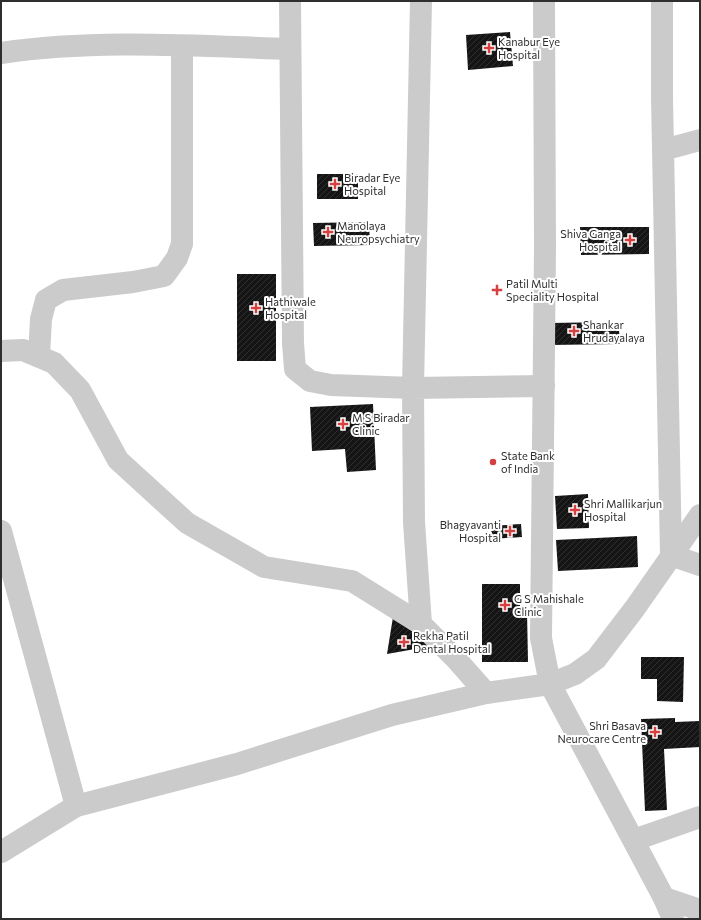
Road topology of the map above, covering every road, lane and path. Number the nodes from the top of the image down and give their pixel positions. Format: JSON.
{"nodes":[{"id":1,"x":290,"y":1,"type":"edge"},
{"id":2,"x":421,"y":1,"type":"edge"},
{"id":3,"x":544,"y":1,"type":"edge"},
{"id":4,"x":662,"y":1,"type":"edge"},
{"id":5,"x":182,"y":46,"type":"junction"},
{"id":6,"x":290,"y":49,"type":"junction"},
{"id":7,"x":1,"y":53,"type":"edge"},
{"id":8,"x":700,"y":140,"type":"edge"},
{"id":9,"x":663,"y":150,"type":"junction"},
{"id":10,"x":1,"y":351,"type":"edge"},
{"id":11,"x":39,"y":356,"type":"junction"},
{"id":12,"x":544,"y":386,"type":"junction"},
{"id":13,"x":413,"y":388,"type":"junction"},
{"id":14,"x":700,"y":515,"type":"edge"},
{"id":15,"x":1,"y":531,"type":"edge"},
{"id":16,"x":671,"y":556,"type":"junction"},
{"id":17,"x":700,"y":565,"type":"edge"},
{"id":18,"x":421,"y":624,"type":"junction"},
{"id":19,"x":550,"y":684,"type":"junction"},
{"id":20,"x":486,"y":693,"type":"junction"},
{"id":21,"x":76,"y":806,"type":"junction"},
{"id":22,"x":700,"y":817,"type":"edge"},
{"id":23,"x":634,"y":840,"type":"junction"},
{"id":24,"x":1,"y":852,"type":"edge"},
{"id":25,"x":664,"y":898,"type":"junction"},
{"id":26,"x":700,"y":910,"type":"edge"},
{"id":27,"x":673,"y":919,"type":"edge"}],
"edges":[{"from":1,"to":6,"type":"street"},
{"from":2,"to":13,"type":"street"},
{"from":3,"to":12,"type":"street"},
{"from":4,"to":9,"type":"street"},
{"from":5,"to":6,"type":"street"},
{"from":5,"to":7,"type":"street"},
{"from":5,"to":11,"type":"street"},
{"from":6,"to":13,"type":"street"},
{"from":8,"to":9,"type":"street"},
{"from":9,"to":16,"type":"street"},
{"from":10,"to":11,"type":"street"},
{"from":11,"to":18,"type":"street"},
{"from":12,"to":13,"type":"street"},
{"from":12,"to":19,"type":"street"},
{"from":13,"to":18,"type":"street"},
{"from":14,"to":16,"type":"street"},
{"from":15,"to":21,"type":"street"},
{"from":16,"to":17,"type":"street"},
{"from":16,"to":19,"type":"street"},
{"from":18,"to":20,"type":"street"},
{"from":19,"to":20,"type":"street"},
{"from":19,"to":23,"type":"street"},
{"from":20,"to":21,"type":"street"},
{"from":21,"to":24,"type":"street"},
{"from":22,"to":23,"type":"street"},
{"from":23,"to":25,"type":"street"},
{"from":25,"to":26,"type":"street"},
{"from":25,"to":27,"type":"street"}]}
